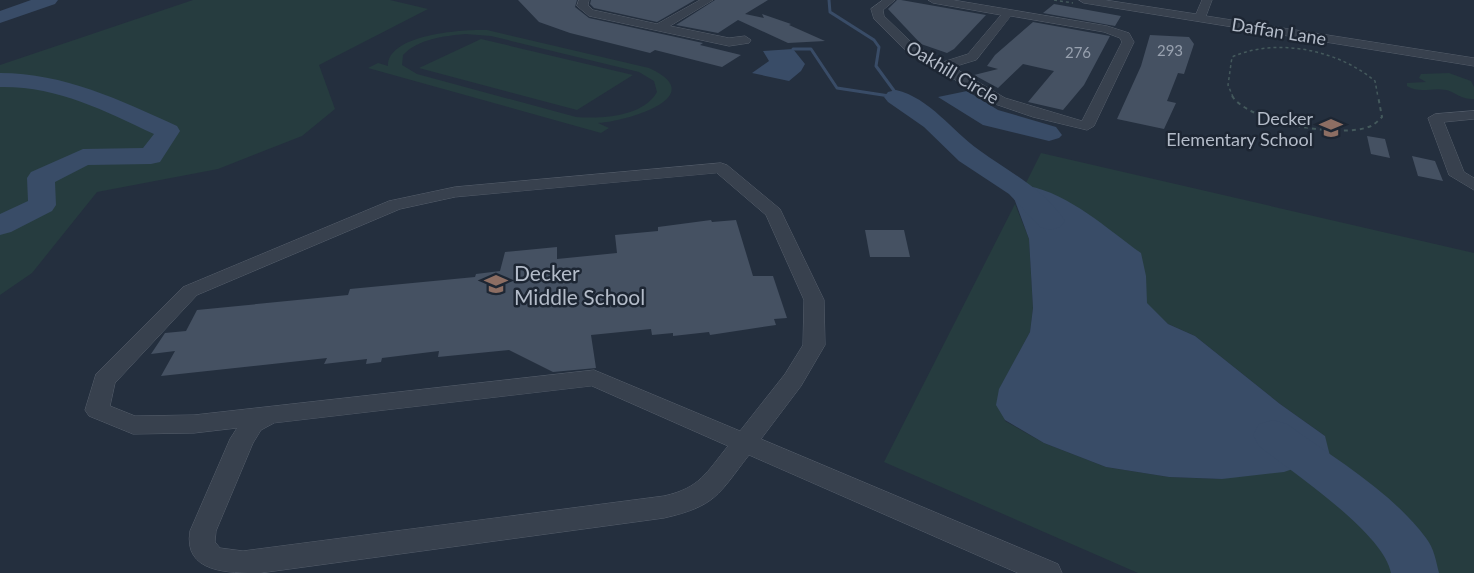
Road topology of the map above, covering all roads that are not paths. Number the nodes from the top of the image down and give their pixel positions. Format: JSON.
{"nodes":[{"id":1,"x":584,"y":0,"type":"edge"},
{"id":2,"x":708,"y":0,"type":"edge"},
{"id":3,"x":890,"y":0,"type":"edge"},
{"id":4,"x":933,"y":0,"type":"edge"},
{"id":5,"x":1084,"y":0,"type":"edge"},
{"id":6,"x":1207,"y":0,"type":"edge"},
{"id":7,"x":1008,"y":13,"type":"junction"},
{"id":8,"x":1200,"y":18,"type":"junction"},
{"id":9,"x":658,"y":28,"type":"junction"},
{"id":10,"x":745,"y":40,"type":"dead end"},
{"id":11,"x":1474,"y":62,"type":"edge"},
{"id":12,"x":943,"y":66,"type":"junction"},
{"id":13,"x":1474,"y":115,"type":"edge"},
{"id":14,"x":1474,"y":185,"type":"edge"},
{"id":15,"x":269,"y":415,"type":"junction"},
{"id":16,"x":744,"y":444,"type":"junction"},
{"id":17,"x":1048,"y":573,"type":"edge"}],
"edges":[{"from":1,"to":9,"type":"street"},
{"from":2,"to":9,"type":"street"},
{"from":3,"to":12,"type":"street","name":"Oakhill Circle"},
{"from":4,"to":7,"type":"street","name":"Oakhill Circle"},
{"from":5,"to":8,"type":"street","name":"Daffan Lane"},
{"from":6,"to":8,"type":"street"},
{"from":7,"to":12,"type":"street"},
{"from":7,"to":12,"type":"street","name":"Oakhill Circle"},
{"from":8,"to":11,"type":"street","name":"Daffan Lane"},
{"from":9,"to":10,"type":"street"},
{"from":13,"to":14,"type":"street"},
{"from":15,"to":16,"type":"street"},
{"from":15,"to":16,"type":"street"},
{"from":15,"to":16,"type":"street"},
{"from":16,"to":17,"type":"street"}]}
